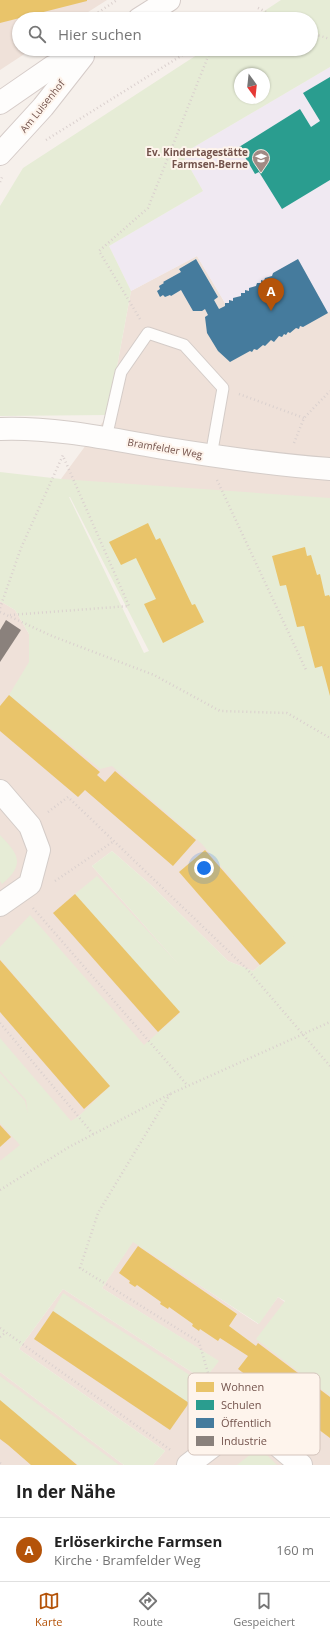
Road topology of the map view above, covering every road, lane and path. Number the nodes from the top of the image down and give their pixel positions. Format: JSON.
{"nodes":[{"id":1,"x":117,"y":0,"type":"edge"},
{"id":2,"x":169,"y":0,"type":"edge"},
{"id":3,"x":258,"y":8,"type":"dead end"},
{"id":4,"x":99,"y":12,"type":"edge"},
{"id":5,"x":151,"y":12,"type":"edge"},
{"id":6,"x":266,"y":12,"type":"edge"},
{"id":7,"x":318,"y":35,"type":"edge"},
{"id":8,"x":330,"y":39,"type":"edge"},
{"id":9,"x":78,"y":56,"type":"edge"},
{"id":10,"x":85,"y":56,"type":"edge"},
{"id":11,"x":181,"y":56,"type":"edge"},
{"id":12,"x":208,"y":56,"type":"edge"},
{"id":13,"x":0,"y":103,"type":"edge"},
{"id":14,"x":43,"y":142,"type":"dead end"},
{"id":15,"x":2,"y":163,"type":"edge"},
{"id":16,"x":0,"y":182,"type":"edge"},
{"id":17,"x":148,"y":333,"type":"junction"},
{"id":18,"x":223,"y":388,"type":"junction"},
{"id":19,"x":330,"y":391,"type":"edge"},
{"id":20,"x":304,"y":418,"type":"junction"},
{"id":21,"x":0,"y":429,"type":"edge"},
{"id":22,"x":106,"y":438,"type":"junction"},
{"id":23,"x":213,"y":466,"type":"junction"},
{"id":24,"x":286,"y":466,"type":"junction"},
{"id":25,"x":330,"y":469,"type":"edge"},
{"id":26,"x":0,"y":608,"type":"edge"},
{"id":27,"x":0,"y":612,"type":"edge"},
{"id":28,"x":9,"y":615,"type":"junction"},
{"id":29,"x":307,"y":672,"type":"dead end"},
{"id":30,"x":330,"y":738,"type":"edge"},
{"id":31,"x":0,"y":792,"type":"edge"},
{"id":32,"x":30,"y":826,"type":"junction"},
{"id":33,"x":114,"y":841,"type":"junction"},
{"id":34,"x":30,"y":884,"type":"junction"},
{"id":35,"x":52,"y":884,"type":"dead end"},
{"id":36,"x":0,"y":905,"type":"edge"},
{"id":37,"x":330,"y":1022,"type":"edge"},
{"id":38,"x":0,"y":1023,"type":"edge"},
{"id":39,"x":301,"y":1033,"type":"junction"},
{"id":40,"x":330,"y":1066,"type":"edge"},
{"id":41,"x":188,"y":1086,"type":"junction"},
{"id":42,"x":170,"y":1094,"type":"junction"},
{"id":43,"x":94,"y":1134,"type":"junction"},
{"id":44,"x":0,"y":1190,"type":"edge"},
{"id":45,"x":0,"y":1328,"type":"edge"},
{"id":46,"x":5,"y":1332,"type":"junction"},
{"id":47,"x":0,"y":1337,"type":"edge"},
{"id":48,"x":208,"y":1373,"type":"edge"},
{"id":49,"x":201,"y":1455,"type":"edge"},
{"id":50,"x":289,"y":1455,"type":"edge"},
{"id":51,"x":189,"y":1464,"type":"edge"},
{"id":52,"x":301,"y":1465,"type":"edge"}],
"edges":[{"from":1,"to":4,"type":"path"},
{"from":2,"to":5,"type":"street"},
{"from":3,"to":6,"type":"path"},
{"from":7,"to":8,"type":"path"},
{"from":9,"to":13,"type":"street","name":"Am Luisenhof"},
{"from":10,"to":15,"type":"street","name":"Am Luisenhof"},
{"from":11,"to":14,"type":"path"},
{"from":12,"to":17,"type":"path"},
{"from":15,"to":16,"type":"path"},
{"from":17,"to":18,"type":"lane"},
{"from":17,"to":22,"type":"lane"},
{"from":18,"to":20,"type":"path"},
{"from":18,"to":23,"type":"lane"},
{"from":19,"to":20,"type":"path"},
{"from":20,"to":24,"type":"path"},
{"from":21,"to":22,"type":"street","name":"Bramfelder Weg"},
{"from":22,"to":23,"type":"street","name":"Bramfelder Weg"},
{"from":23,"to":24,"type":"street","name":"Bramfelder Weg"},
{"from":23,"to":29,"type":"path"},
{"from":24,"to":25,"type":"street","name":"Bramfelder Weg"},
{"from":26,"to":28,"type":"path"},
{"from":27,"to":28,"type":"path"},
{"from":28,"to":30,"type":"path"},
{"from":31,"to":32,"type":"street"},
{"from":32,"to":33,"type":"path"},
{"from":32,"to":34,"type":"street"},
{"from":33,"to":35,"type":"path"},
{"from":33,"to":39,"type":"path"},
{"from":34,"to":36,"type":"street"},
{"from":34,"to":41,"type":"path"},
{"from":37,"to":39,"type":"path"},
{"from":38,"to":43,"type":"path"},
{"from":39,"to":40,"type":"path"},
{"from":39,"to":41,"type":"path"},
{"from":41,"to":42,"type":"path"},
{"from":42,"to":43,"type":"path"},
{"from":42,"to":48,"type":"path"},
{"from":43,"to":44,"type":"path"},
{"from":45,"to":46,"type":"path"},
{"from":46,"to":47,"type":"path"},
{"from":46,"to":51,"type":"path"},
{"from":49,"to":51,"type":"street"},
{"from":50,"to":52,"type":"street"}]}
